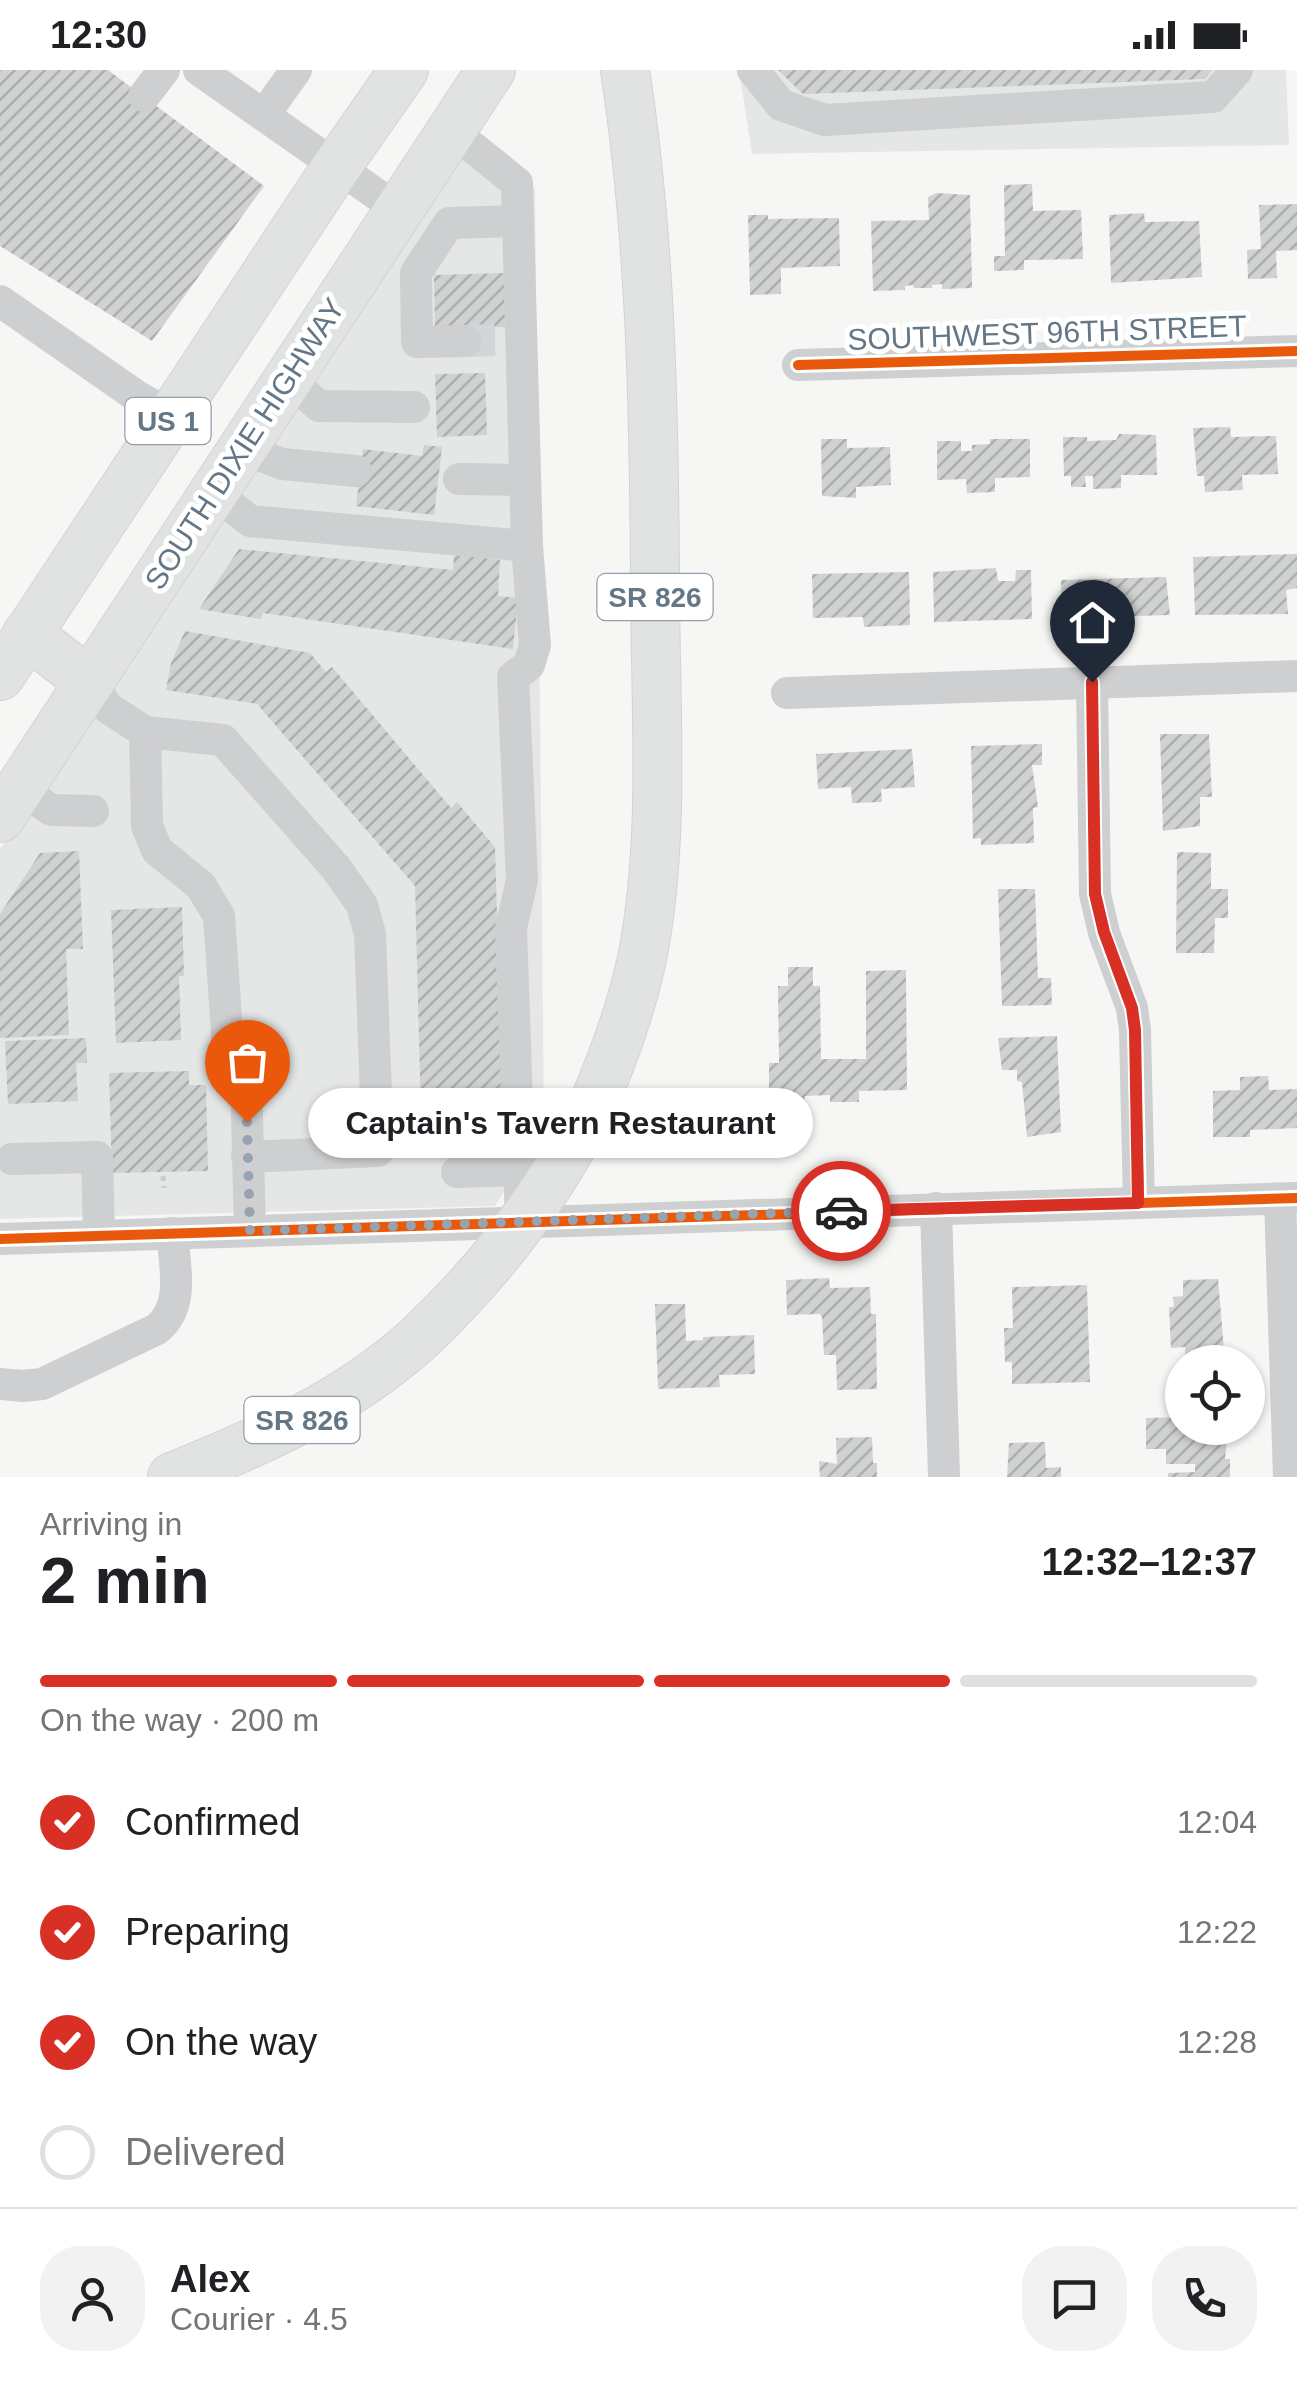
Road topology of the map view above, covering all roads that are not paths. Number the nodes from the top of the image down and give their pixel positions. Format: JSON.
{"nodes":[{"id":1,"x":164,"y":70,"type":"edge"},
{"id":2,"x":296,"y":70,"type":"edge"},
{"id":3,"x":404,"y":70,"type":"edge"},
{"id":4,"x":491,"y":70,"type":"edge"},
{"id":5,"x":625,"y":70,"type":"edge"},
{"id":6,"x":753,"y":70,"type":"edge"},
{"id":7,"x":1236,"y":70,"type":"edge"},
{"id":8,"x":202,"y":71,"type":"edge"},
{"id":9,"x":144,"y":96,"type":"dead end"},
{"id":10,"x":264,"y":115,"type":"junction"},
{"id":11,"x":451,"y":130,"type":"junction"},
{"id":12,"x":337,"y":166,"type":"junction"},
{"id":13,"x":399,"y":210,"type":"junction"},
{"id":14,"x":518,"y":221,"type":"junction"},
{"id":15,"x":0,"y":301,"type":"edge"},
{"id":16,"x":494,"y":340,"type":"junction"},
{"id":17,"x":1297,"y":351,"type":"edge"},
{"id":18,"x":798,"y":365,"type":"dead end"},
{"id":19,"x":288,"y":380,"type":"junction"},
{"id":20,"x":414,"y":407,"type":"dead end"},
{"id":21,"x":170,"y":416,"type":"junction"},
{"id":22,"x":242,"y":448,"type":"junction"},
{"id":23,"x":356,"y":472,"type":"dead end"},
{"id":24,"x":458,"y":479,"type":"dead end"},
{"id":25,"x":525,"y":480,"type":"junction"},
{"id":26,"x":214,"y":492,"type":"junction"},
{"id":27,"x":528,"y":546,"type":"junction"},
{"id":28,"x":27,"y":634,"type":"junction"},
{"id":29,"x":0,"y":676,"type":"edge"},
{"id":30,"x":1297,"y":676,"type":"edge"},
{"id":31,"x":90,"y":682,"type":"junction"},
{"id":32,"x":1092,"y":682,"type":"junction"},
{"id":33,"x":787,"y":692,"type":"dead end"},
{"id":34,"x":145,"y":732,"type":"junction"},
{"id":35,"x":10,"y":803,"type":"edge"},
{"id":36,"x":94,"y":811,"type":"dead end"},
{"id":37,"x":247,"y":1157,"type":"junction"},
{"id":38,"x":12,"y":1159,"type":"dead end"},
{"id":39,"x":520,"y":1170,"type":"junction"},
{"id":40,"x":457,"y":1172,"type":"dead end"},
{"id":41,"x":1288,"y":1198,"type":"edge"},
{"id":42,"x":1138,"y":1203,"type":"junction"},
{"id":43,"x":936,"y":1208,"type":"junction"},
{"id":44,"x":521,"y":1222,"type":"junction"},
{"id":45,"x":250,"y":1231,"type":"junction"},
{"id":46,"x":172,"y":1233,"type":"junction"},
{"id":47,"x":99,"y":1236,"type":"junction"},
{"id":48,"x":0,"y":1239,"type":"edge"},
{"id":49,"x":0,"y":1384,"type":"edge"},
{"id":50,"x":172,"y":1477,"type":"edge"},
{"id":51,"x":944,"y":1477,"type":"edge"},
{"id":52,"x":1289,"y":1477,"type":"edge"}],
"edges":[{"from":1,"to":9,"type":"street"},
{"from":2,"to":10,"type":"street"},
{"from":3,"to":12,"type":"highway","number":"US 1"},
{"from":4,"to":11,"type":"highway","name":"SOUTH DIXIE HIGHWAY","number":"US 1"},
{"from":5,"to":50,"type":"highway","number":"SR 826","bridge":true},
{"from":6,"to":7,"type":"street"},
{"from":8,"to":10,"type":"street"},
{"from":10,"to":12,"type":"street"},
{"from":11,"to":13,"type":"highway","name":"SOUTH DIXIE HIGHWAY","number":"US 1"},
{"from":11,"to":14,"type":"street"},
{"from":12,"to":13,"type":"street"},
{"from":12,"to":21,"type":"highway","number":"US 1"},
{"from":13,"to":19,"type":"highway","name":"SOUTH DIXIE HIGHWAY","number":"US 1"},
{"from":14,"to":16,"type":"street"},
{"from":14,"to":16,"type":"street"},
{"from":15,"to":21,"type":"street"},
{"from":16,"to":25,"type":"street"},
{"from":17,"to":18,"type":"street","name":"SOUTHWEST 96TH STREET"},
{"from":19,"to":20,"type":"street"},
{"from":19,"to":22,"type":"highway","name":"SOUTH DIXIE HIGHWAY","number":"US 1"},
{"from":21,"to":28,"type":"highway","number":"US 1"},
{"from":22,"to":23,"type":"street"},
{"from":22,"to":26,"type":"highway","name":"SOUTH DIXIE HIGHWAY","number":"US 1"},
{"from":24,"to":25,"type":"street"},
{"from":25,"to":27,"type":"street"},
{"from":26,"to":27,"type":"street"},
{"from":26,"to":31,"type":"highway","name":"SOUTH DIXIE HIGHWAY","number":"US 1"},
{"from":27,"to":39,"type":"street"},
{"from":28,"to":29,"type":"highway","number":"US 1"},
{"from":28,"to":31,"type":"highway"},
{"from":30,"to":32,"type":"street"},
{"from":31,"to":34,"type":"street"},
{"from":31,"to":35,"type":"highway","name":"SOUTH DIXIE HIGHWAY","number":"US 1"},
{"from":32,"to":33,"type":"street"},
{"from":32,"to":42,"type":"street"},
{"from":34,"to":37,"type":"street"},
{"from":34,"to":37,"type":"street"},
{"from":35,"to":36,"type":"street"},
{"from":37,"to":45,"type":"street"},
{"from":38,"to":47,"type":"street"},
{"from":39,"to":40,"type":"street"},
{"from":39,"to":44,"type":"street"},
{"from":41,"to":42,"type":"street"},
{"from":41,"to":52,"type":"street"},
{"from":42,"to":43,"type":"street"},
{"from":43,"to":44,"type":"street"},
{"from":43,"to":51,"type":"street"},
{"from":44,"to":45,"type":"street"},
{"from":45,"to":46,"type":"street"},
{"from":46,"to":47,"type":"street"},
{"from":46,"to":49,"type":"street"},
{"from":47,"to":48,"type":"street"}]}
